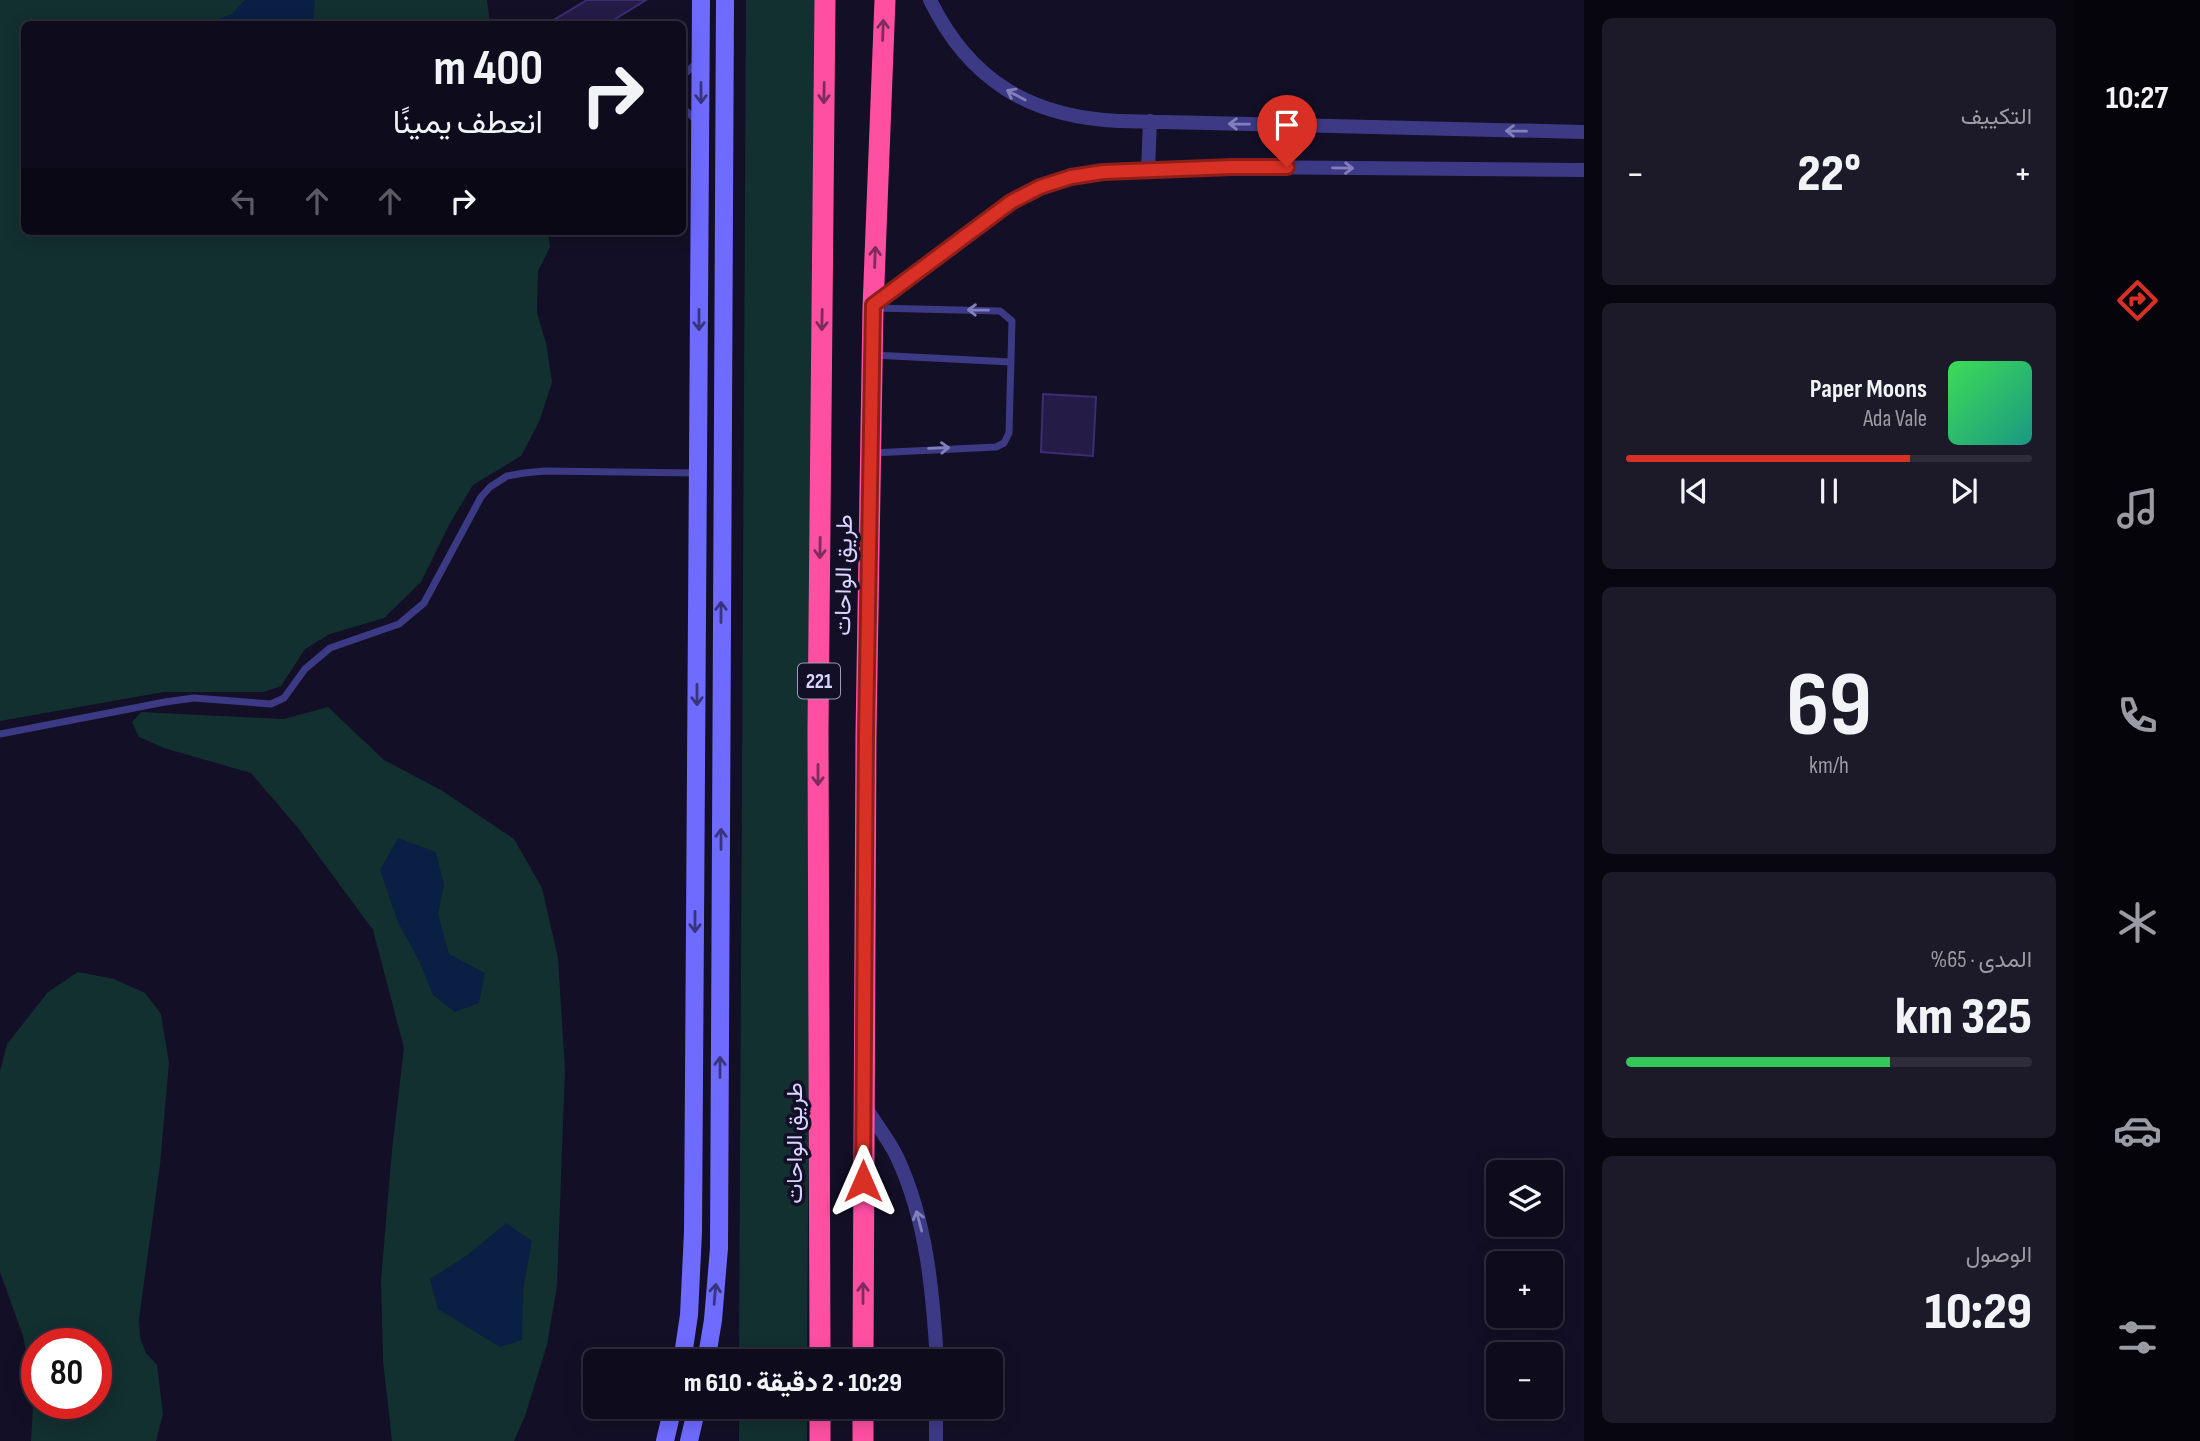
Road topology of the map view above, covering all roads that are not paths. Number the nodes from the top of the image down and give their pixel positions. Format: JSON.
{"nodes":[{"id":1,"x":701,"y":0,"type":"edge"},
{"id":2,"x":725,"y":0,"type":"edge"},
{"id":3,"x":825,"y":0,"type":"edge"},
{"id":4,"x":885,"y":0,"type":"edge"},
{"id":5,"x":930,"y":0,"type":"edge"},
{"id":6,"x":701,"y":59,"type":"junction"},
{"id":7,"x":686,"y":72,"type":"edge"},
{"id":8,"x":686,"y":111,"type":"edge"},
{"id":9,"x":1150,"y":121,"type":"junction"},
{"id":10,"x":701,"y":125,"type":"junction"},
{"id":11,"x":1584,"y":132,"type":"edge"},
{"id":12,"x":1148,"y":170,"type":"junction"},
{"id":13,"x":1584,"y":170,"type":"edge"},
{"id":14,"x":700,"y":230,"type":"junction"},
{"id":15,"x":723,"y":230,"type":"junction"},
{"id":16,"x":873,"y":307,"type":"junction"},
{"id":17,"x":872,"y":355,"type":"junction"},
{"id":18,"x":1011,"y":362,"type":"junction"},
{"id":19,"x":871,"y":453,"type":"junction"},
{"id":20,"x":698,"y":473,"type":"junction"},
{"id":21,"x":0,"y":734,"type":"edge"},
{"id":22,"x":720,"y":882,"type":"junction"},
{"id":23,"x":696,"y":883,"type":"junction"},
{"id":24,"x":863,"y":1104,"type":"junction"},
{"id":25,"x":684,"y":1349,"type":"edge"},
{"id":26,"x":708,"y":1349,"type":"edge"},
{"id":27,"x":820,"y":1349,"type":"edge"},
{"id":28,"x":863,"y":1349,"type":"edge"},
{"id":29,"x":936,"y":1349,"type":"edge"},
{"id":30,"x":670,"y":1419,"type":"edge"},
{"id":31,"x":694,"y":1419,"type":"edge"},
{"id":32,"x":820,"y":1419,"type":"edge"},
{"id":33,"x":863,"y":1419,"type":"edge"},
{"id":34,"x":936,"y":1419,"type":"edge"},
{"id":35,"x":665,"y":1441,"type":"edge"},
{"id":36,"x":689,"y":1441,"type":"edge"},
{"id":37,"x":820,"y":1441,"type":"edge"},
{"id":38,"x":863,"y":1441,"type":"edge"},
{"id":39,"x":936,"y":1441,"type":"edge"}],
"edges":[{"from":1,"to":6,"type":"street"},
{"from":2,"to":15,"type":"street"},
{"from":3,"to":27,"type":"highway","name":"طريق الواحات","number":"221","one_way":true},
{"from":16,"to":4,"type":"highway","name":"طريق الواحات","number":"221","one_way":true},
{"from":9,"to":5,"type":"street","one_way":true},
{"from":6,"to":7,"type":"lane"},
{"from":6,"to":10,"type":"street","one_way":true},
{"from":8,"to":10,"type":"lane"},
{"from":11,"to":9,"type":"street","one_way":true},
{"from":9,"to":12,"type":"street"},
{"from":10,"to":14,"type":"street"},
{"from":12,"to":13,"type":"street","one_way":true},
{"from":12,"to":16,"type":"street"},
{"from":14,"to":15,"type":"street"},
{"from":14,"to":20,"type":"street","one_way":true},
{"from":22,"to":15,"type":"street","one_way":true},
{"from":16,"to":17,"type":"highway","name":"طريق الواحات","number":"221"},
{"from":18,"to":16,"type":"lane","one_way":true},
{"from":17,"to":18,"type":"lane"},
{"from":17,"to":19,"type":"highway","name":"طريق الواحات","number":"221"},
{"from":19,"to":18,"type":"lane","one_way":true},
{"from":19,"to":24,"type":"highway","name":"طريق الواحات","number":"221"},
{"from":20,"to":21,"type":"lane"},
{"from":20,"to":23,"type":"street","one_way":true},
{"from":22,"to":23,"type":"street"},
{"from":26,"to":22,"type":"street","one_way":true},
{"from":23,"to":25,"type":"street","one_way":true},
{"from":28,"to":24,"type":"highway","name":"طريق الواحات","number":"221","one_way":true},
{"from":29,"to":24,"type":"street","one_way":true},
{"from":30,"to":35,"type":"street"},
{"from":31,"to":36,"type":"street"},
{"from":32,"to":37,"type":"highway"},
{"from":33,"to":38,"type":"highway"},
{"from":34,"to":39,"type":"street"}]}
